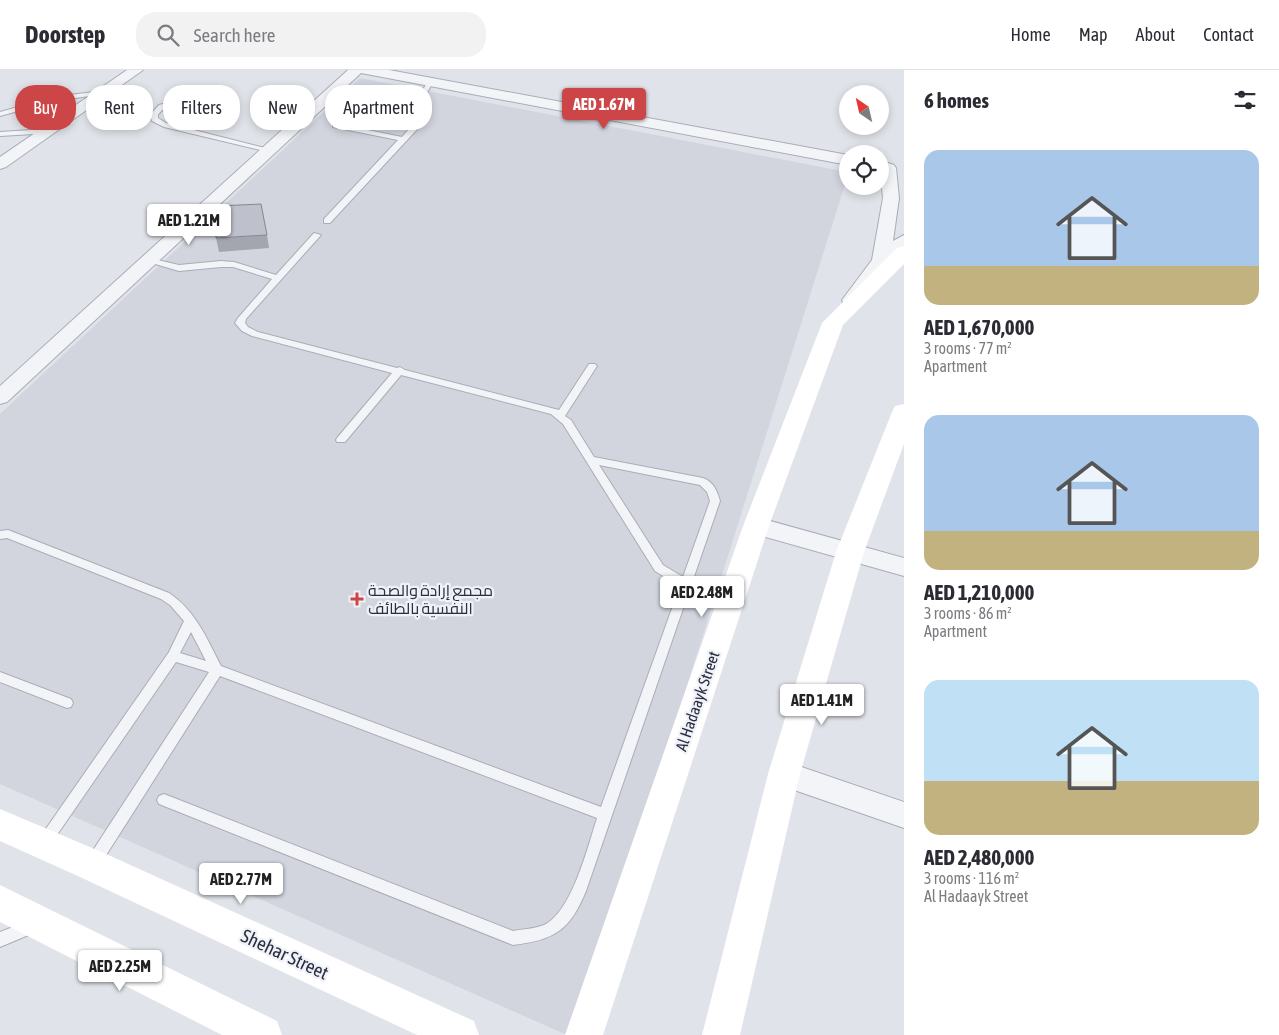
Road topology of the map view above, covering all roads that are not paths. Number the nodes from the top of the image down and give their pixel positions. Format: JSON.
{"nodes":[{"id":1,"x":136,"y":70,"type":"edge"},
{"id":2,"x":356,"y":70,"type":"edge"},
{"id":3,"x":366,"y":70,"type":"edge"},
{"id":4,"x":430,"y":82,"type":"junction"},
{"id":5,"x":114,"y":85,"type":"edge"},
{"id":6,"x":86,"y":95,"type":"edge"},
{"id":7,"x":86,"y":104,"type":"edge"},
{"id":8,"x":163,"y":105,"type":"edge"},
{"id":9,"x":0,"y":114,"type":"edge"},
{"id":10,"x":163,"y":124,"type":"edge"},
{"id":11,"x":185,"y":130,"type":"edge"},
{"id":12,"x":360,"y":130,"type":"edge"},
{"id":13,"x":47,"y":132,"type":"junction"},
{"id":14,"x":0,"y":134,"type":"edge"},
{"id":15,"x":403,"y":139,"type":"junction"},
{"id":16,"x":269,"y":150,"type":"junction"},
{"id":17,"x":839,"y":158,"type":"edge"},
{"id":18,"x":0,"y":164,"type":"edge"},
{"id":19,"x":891,"y":166,"type":"edge"},
{"id":20,"x":327,"y":221,"type":"dead end"},
{"id":21,"x":317,"y":235,"type":"dead end"},
{"id":22,"x":904,"y":240,"type":"edge"},
{"id":23,"x":893,"y":256,"type":"edge"},
{"id":24,"x":149,"y":261,"type":"junction"},
{"id":25,"x":278,"y":278,"type":"junction"},
{"id":26,"x":592,"y":366,"type":"dead end"},
{"id":27,"x":400,"y":370,"type":"junction"},
{"id":28,"x":0,"y":397,"type":"edge"},
{"id":29,"x":904,"y":412,"type":"edge"},
{"id":30,"x":560,"y":416,"type":"junction"},
{"id":31,"x":341,"y":440,"type":"dead end"},
{"id":32,"x":592,"y":460,"type":"junction"},
{"id":33,"x":756,"y":526,"type":"junction"},
{"id":34,"x":0,"y":535,"type":"edge"},
{"id":35,"x":850,"y":552,"type":"junction"},
{"id":36,"x":904,"y":568,"type":"edge"},
{"id":37,"x":686,"y":584,"type":"junction"},
{"id":38,"x":190,"y":622,"type":"junction"},
{"id":39,"x":173,"y":656,"type":"junction"},
{"id":40,"x":217,"y":670,"type":"junction"},
{"id":41,"x":0,"y":677,"type":"edge"},
{"id":42,"x":67,"y":703,"type":"dead end"},
{"id":43,"x":784,"y":774,"type":"junction"},
{"id":44,"x":164,"y":800,"type":"dead end"},
{"id":45,"x":605,"y":815,"type":"junction"},
{"id":46,"x":904,"y":815,"type":"edge"},
{"id":47,"x":0,"y":825,"type":"edge"},
{"id":48,"x":43,"y":844,"type":"junction"},
{"id":49,"x":92,"y":865,"type":"junction"},
{"id":50,"x":0,"y":903,"type":"edge"},
{"id":51,"x":40,"y":922,"type":"junction"},
{"id":52,"x":0,"y":940,"type":"edge"},
{"id":53,"x":263,"y":1035,"type":"edge"},
{"id":54,"x":460,"y":1035,"type":"edge"},
{"id":55,"x":584,"y":1035,"type":"edge"},
{"id":56,"x":721,"y":1035,"type":"edge"}],
"edges":[{"from":1,"to":5,"type":"street"},
{"from":2,"to":16,"type":"street"},
{"from":3,"to":4,"type":"street"},
{"from":4,"to":15,"type":"lane"},
{"from":4,"to":17,"type":"street"},
{"from":6,"to":9,"type":"lane"},
{"from":7,"to":13,"type":"street"},
{"from":8,"to":10,"type":"lane"},
{"from":11,"to":16,"type":"lane"},
{"from":12,"to":15,"type":"lane"},
{"from":13,"to":14,"type":"lane"},
{"from":13,"to":18,"type":"street"},
{"from":15,"to":20,"type":"lane"},
{"from":16,"to":24,"type":"street"},
{"from":19,"to":23,"type":"street"},
{"from":21,"to":25,"type":"lane"},
{"from":22,"to":23,"type":"street"},
{"from":23,"to":33,"type":"street","name":"Al Hadaayk Street"},
{"from":24,"to":25,"type":"lane"},
{"from":24,"to":28,"type":"street"},
{"from":25,"to":27,"type":"lane"},
{"from":26,"to":30,"type":"lane"},
{"from":27,"to":30,"type":"lane"},
{"from":27,"to":31,"type":"lane"},
{"from":29,"to":35,"type":"street"},
{"from":30,"to":32,"type":"lane"},
{"from":32,"to":37,"type":"lane"},
{"from":32,"to":37,"type":"lane"},
{"from":33,"to":35,"type":"street"},
{"from":33,"to":55,"type":"street","name":"Al Hadaayk Street"},
{"from":34,"to":38,"type":"lane"},
{"from":35,"to":36,"type":"street"},
{"from":35,"to":43,"type":"street"},
{"from":37,"to":45,"type":"lane"},
{"from":38,"to":39,"type":"lane"},
{"from":38,"to":40,"type":"lane"},
{"from":39,"to":40,"type":"lane"},
{"from":39,"to":48,"type":"lane"},
{"from":40,"to":45,"type":"lane"},
{"from":40,"to":49,"type":"lane"},
{"from":41,"to":42,"type":"lane"},
{"from":43,"to":46,"type":"street"},
{"from":43,"to":56,"type":"street"},
{"from":44,"to":45,"type":"lane"},
{"from":47,"to":48,"type":"street","name":"Shehar Street"},
{"from":48,"to":49,"type":"street","name":"Shehar Street"},
{"from":49,"to":54,"type":"street","name":"Shehar Street"},
{"from":50,"to":51,"type":"street"},
{"from":51,"to":52,"type":"lane"},
{"from":51,"to":53,"type":"street"}]}
